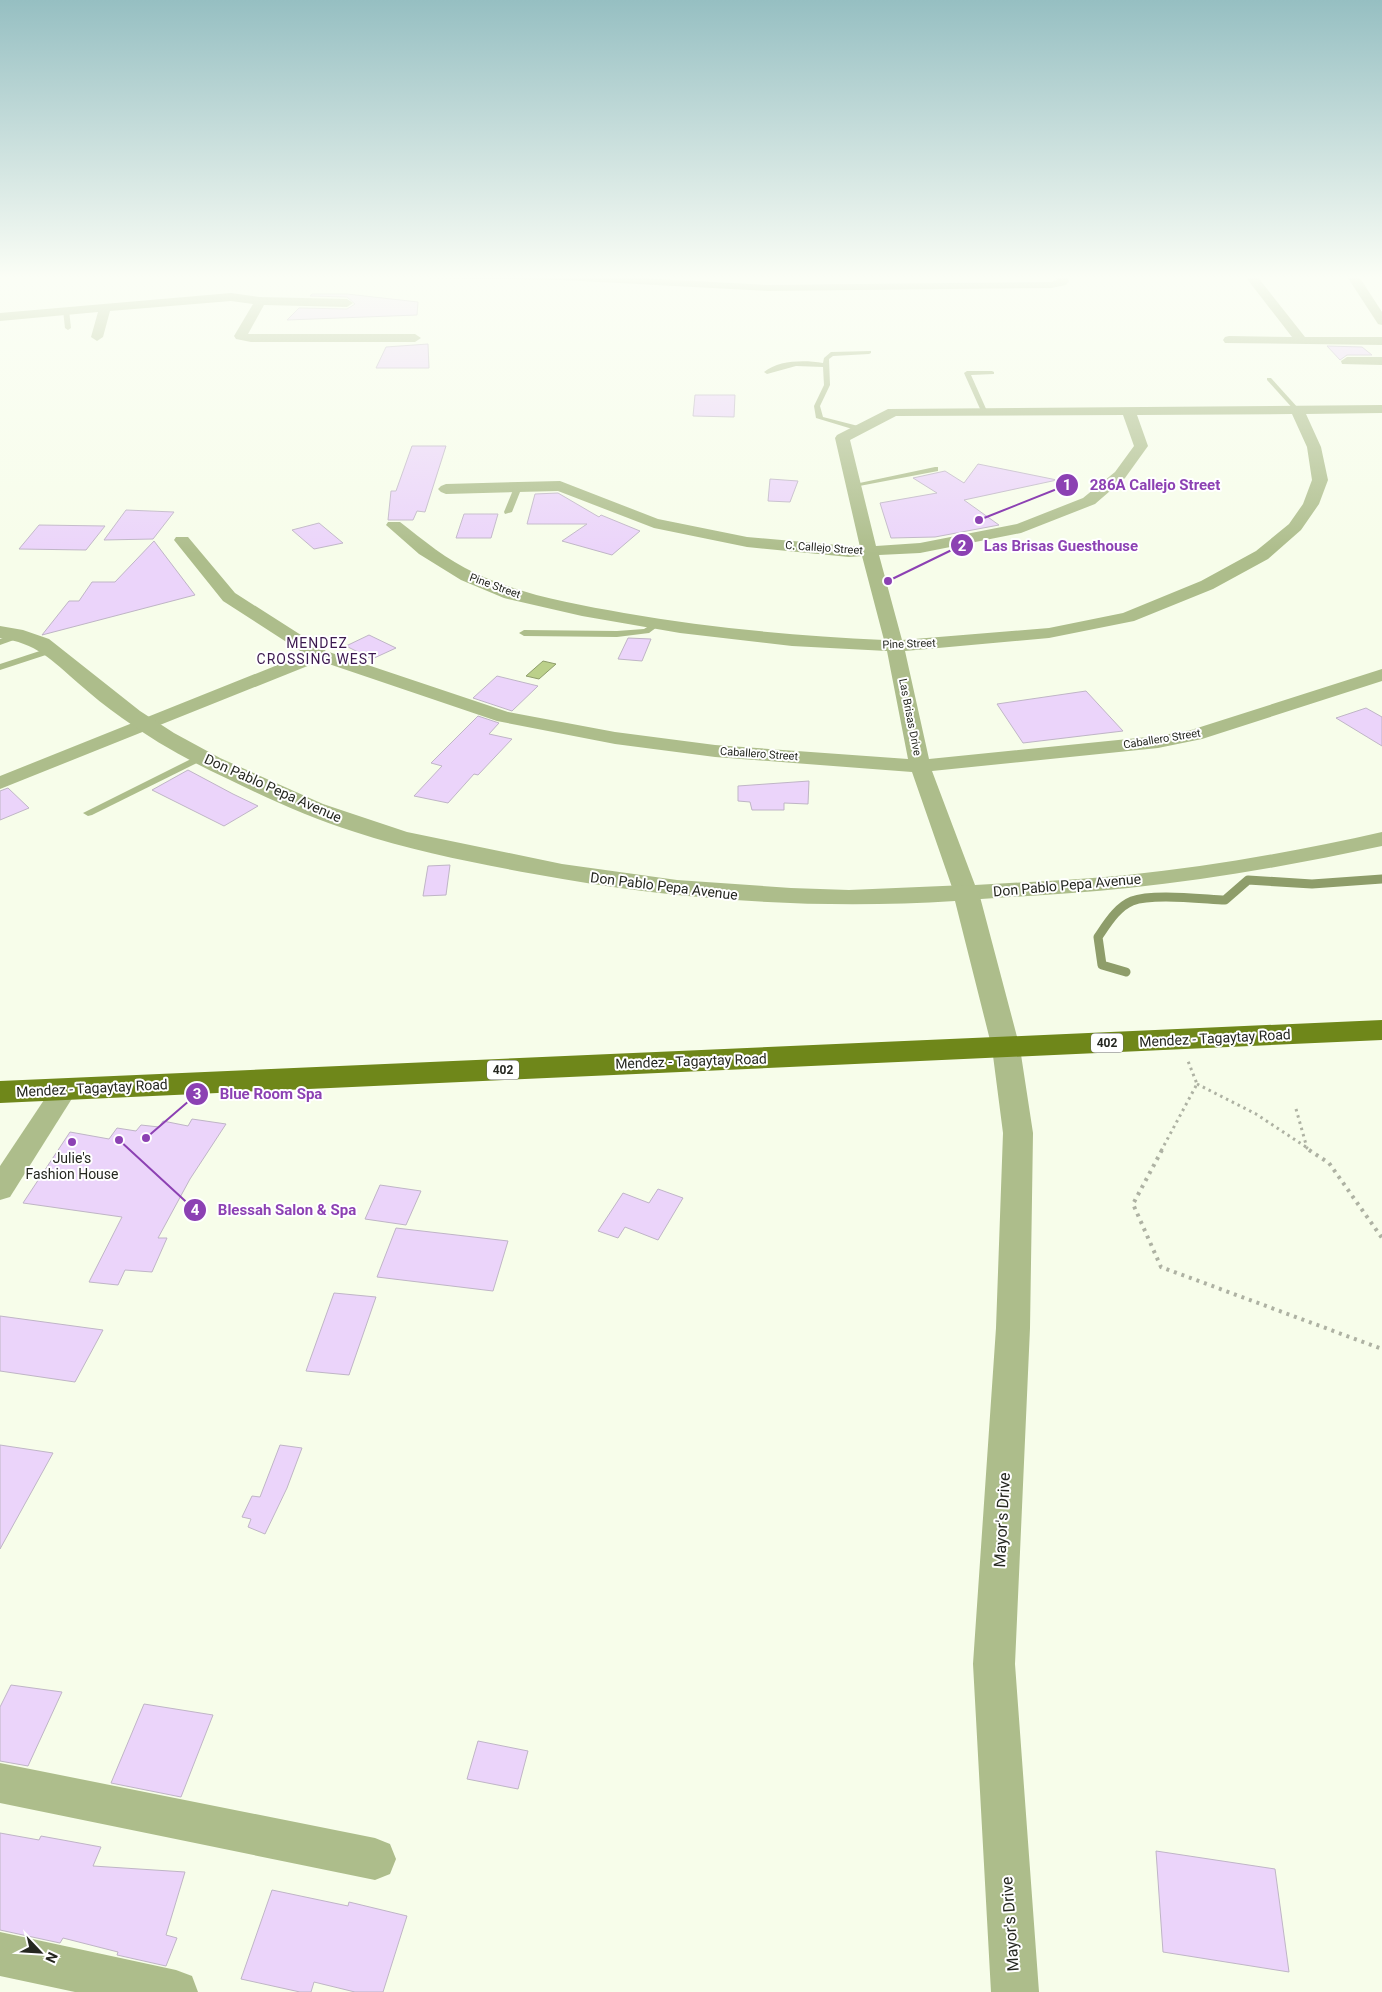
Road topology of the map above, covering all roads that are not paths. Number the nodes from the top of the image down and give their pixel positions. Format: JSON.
{"nodes":[{"id":1,"x":775,"y":368,"type":"edge"},
{"id":2,"x":826,"y":368,"type":"edge"},
{"id":3,"x":767,"y":372,"type":"dead end"},
{"id":4,"x":992,"y":373,"type":"dead end"},
{"id":5,"x":1269,"y":379,"type":"dead end"},
{"id":6,"x":1382,"y":409,"type":"edge"},
{"id":7,"x":1128,"y":410,"type":"junction"},
{"id":8,"x":1297,"y":410,"type":"junction"},
{"id":9,"x":984,"y":411,"type":"junction"},
{"id":10,"x":859,"y":429,"type":"junction"},
{"id":11,"x":935,"y":469,"type":"dead end"},
{"id":12,"x":854,"y":485,"type":"junction"},
{"id":13,"x":518,"y":487,"type":"junction"},
{"id":14,"x":446,"y":489,"type":"dead end"},
{"id":15,"x":508,"y":512,"type":"dead end"},
{"id":16,"x":394,"y":525,"type":"dead end"},
{"id":17,"x":182,"y":540,"type":"dead end"},
{"id":18,"x":869,"y":551,"type":"junction"},
{"id":19,"x":657,"y":624,"type":"junction"},
{"id":20,"x":524,"y":633,"type":"dead end"},
{"id":21,"x":7,"y":636,"type":"edge"},
{"id":22,"x":895,"y":646,"type":"junction"},
{"id":23,"x":52,"y":650,"type":"junction"},
{"id":24,"x":320,"y":655,"type":"junction"},
{"id":25,"x":0,"y":667,"type":"edge"},
{"id":26,"x":1382,"y":675,"type":"edge"},
{"id":27,"x":146,"y":724,"type":"junction"},
{"id":28,"x":201,"y":757,"type":"junction"},
{"id":29,"x":920,"y":766,"type":"junction"},
{"id":30,"x":0,"y":783,"type":"edge"},
{"id":31,"x":88,"y":813,"type":"dead end"},
{"id":32,"x":1382,"y":839,"type":"edge"},
{"id":33,"x":966,"y":893,"type":"junction"},
{"id":34,"x":1382,"y":1030,"type":"edge"},
{"id":35,"x":1006,"y":1048,"type":"junction"},
{"id":36,"x":65,"y":1089,"type":"junction"},
{"id":37,"x":0,"y":1092,"type":"edge"},
{"id":38,"x":0,"y":1189,"type":"edge"},
{"id":39,"x":0,"y":1783,"type":"edge"},
{"id":40,"x":374,"y":1859,"type":"dead end"},
{"id":41,"x":0,"y":1954,"type":"edge"},
{"id":42,"x":176,"y":1992,"type":"edge"},
{"id":43,"x":1015,"y":1992,"type":"edge"}],
"edges":[{"from":1,"to":3,"type":"lane"},
{"from":2,"to":10,"type":"lane"},
{"from":4,"to":9,"type":"lane"},
{"from":5,"to":8,"type":"lane"},
{"from":6,"to":8,"type":"street"},
{"from":7,"to":8,"type":"street"},
{"from":7,"to":9,"type":"street"},
{"from":7,"to":18,"type":"street","name":"C. Callejo Street"},
{"from":8,"to":22,"type":"street","name":"Pine Street"},
{"from":9,"to":10,"type":"street","name":"Las Brisas Drive"},
{"from":10,"to":12,"type":"street","name":"Las Brisas Drive"},
{"from":11,"to":12,"type":"lane"},
{"from":12,"to":18,"type":"street","name":"Las Brisas Drive"},
{"from":13,"to":14,"type":"street","name":"C. Callejo Street"},
{"from":13,"to":15,"type":"lane"},
{"from":13,"to":18,"type":"street","name":"C. Callejo Street"},
{"from":16,"to":19,"type":"street","name":"Pine Street"},
{"from":17,"to":24,"type":"street","name":"Caballero Street"},
{"from":18,"to":22,"type":"street","name":"Las Brisas Drive"},
{"from":19,"to":20,"type":"lane"},
{"from":19,"to":22,"type":"street","name":"Pine Street"},
{"from":21,"to":23,"type":"street","name":"Don Pablo Pepa Avenue"},
{"from":22,"to":29,"type":"street","name":"Las Brisas Drive"},
{"from":23,"to":25,"type":"lane"},
{"from":23,"to":27,"type":"street","name":"Don Pablo Pepa Avenue"},
{"from":24,"to":27,"type":"street"},
{"from":24,"to":29,"type":"street","name":"Caballero Street"},
{"from":26,"to":29,"type":"street","name":"Caballero Street"},
{"from":27,"to":28,"type":"street","name":"Don Pablo Pepa Avenue"},
{"from":27,"to":30,"type":"street"},
{"from":28,"to":31,"type":"lane"},
{"from":28,"to":33,"type":"street","name":"Don Pablo Pepa Avenue"},
{"from":29,"to":33,"type":"street","name":"Las Brisas Drive"},
{"from":32,"to":33,"type":"street","name":"Don Pablo Pepa Avenue"},
{"from":33,"to":35,"type":"street","name":"Las Brisas Drive"},
{"from":34,"to":35,"type":"main road","name":"Mendez - Tagaytay Road","number":"402"},
{"from":35,"to":36,"type":"main road","name":"Mendez - Tagaytay Road","number":"402"},
{"from":35,"to":43,"type":"street","name":"Mayor's Drive"},
{"from":36,"to":37,"type":"main road","name":"Mendez - Tagaytay Road","number":"402"},
{"from":36,"to":38,"type":"street"},
{"from":39,"to":40,"type":"street"},
{"from":41,"to":42,"type":"street"}]}
